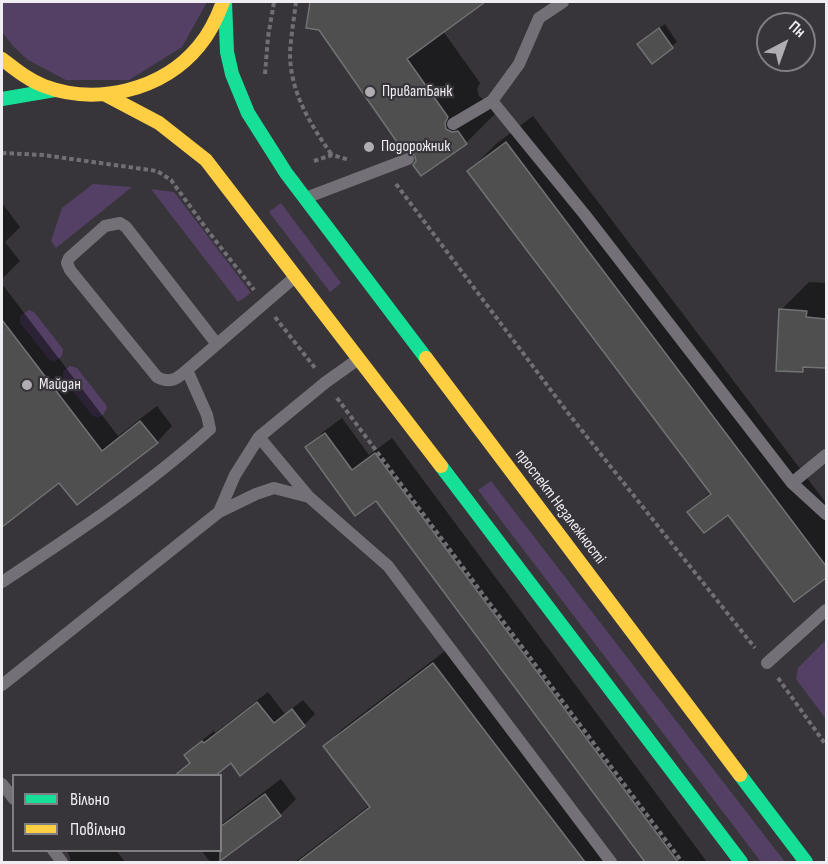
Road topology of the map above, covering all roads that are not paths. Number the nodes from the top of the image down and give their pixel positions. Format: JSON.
{"nodes":[{"id":1,"x":224,"y":2,"type":"edge"},
{"id":2,"x":563,"y":2,"type":"edge"},
{"id":3,"x":2,"y":59,"type":"edge"},
{"id":4,"x":55,"y":90,"type":"junction"},
{"id":5,"x":106,"y":95,"type":"junction"},
{"id":6,"x":2,"y":99,"type":"edge"},
{"id":7,"x":492,"y":101,"type":"junction"},
{"id":8,"x":453,"y":124,"type":"dead end"},
{"id":9,"x":408,"y":159,"type":"dead end"},
{"id":10,"x":306,"y":198,"type":"junction"},
{"id":11,"x":296,"y":276,"type":"junction"},
{"id":12,"x":216,"y":343,"type":"junction"},
{"id":13,"x":358,"y":359,"type":"junction"},
{"id":14,"x":188,"y":370,"type":"junction"},
{"id":15,"x":259,"y":437,"type":"junction"},
{"id":16,"x":826,"y":455,"type":"edge"},
{"id":17,"x":792,"y":483,"type":"junction"},
{"id":18,"x":309,"y":497,"type":"junction"},
{"id":19,"x":219,"y":512,"type":"junction"},
{"id":20,"x":826,"y":514,"type":"edge"},
{"id":21,"x":2,"y":582,"type":"edge"},
{"id":22,"x":826,"y":610,"type":"edge"},
{"id":23,"x":767,"y":663,"type":"road end"},
{"id":24,"x":2,"y":685,"type":"edge"},
{"id":25,"x":2,"y":784,"type":"edge"},
{"id":26,"x":12,"y":796,"type":"edge"},
{"id":27,"x":611,"y":862,"type":"edge"},
{"id":28,"x":741,"y":862,"type":"edge"},
{"id":29,"x":806,"y":862,"type":"edge"}],
"edges":[{"from":1,"to":5,"type":"main road"},
{"from":1,"to":10,"type":"main road","name":"проспект Незалежності"},
{"from":2,"to":7,"type":"lane"},
{"from":3,"to":4,"type":"main road"},
{"from":4,"to":5,"type":"main road"},
{"from":4,"to":6,"type":"main road"},
{"from":5,"to":11,"type":"main road"},
{"from":7,"to":8,"type":"lane"},
{"from":7,"to":17,"type":"lane"},
{"from":9,"to":10,"type":"lane"},
{"from":10,"to":29,"type":"main road","name":"проспект Незалежності"},
{"from":11,"to":12,"type":"lane"},
{"from":11,"to":13,"type":"main road"},
{"from":12,"to":14,"type":"lane"},
{"from":12,"to":14,"type":"lane"},
{"from":13,"to":15,"type":"lane"},
{"from":13,"to":28,"type":"main road"},
{"from":14,"to":21,"type":"lane"},
{"from":15,"to":18,"type":"lane"},
{"from":15,"to":19,"type":"lane"},
{"from":16,"to":17,"type":"lane"},
{"from":17,"to":20,"type":"lane"},
{"from":18,"to":19,"type":"lane"},
{"from":18,"to":27,"type":"lane"},
{"from":19,"to":24,"type":"lane"},
{"from":22,"to":23,"type":"lane"},
{"from":25,"to":26,"type":"lane"}]}
